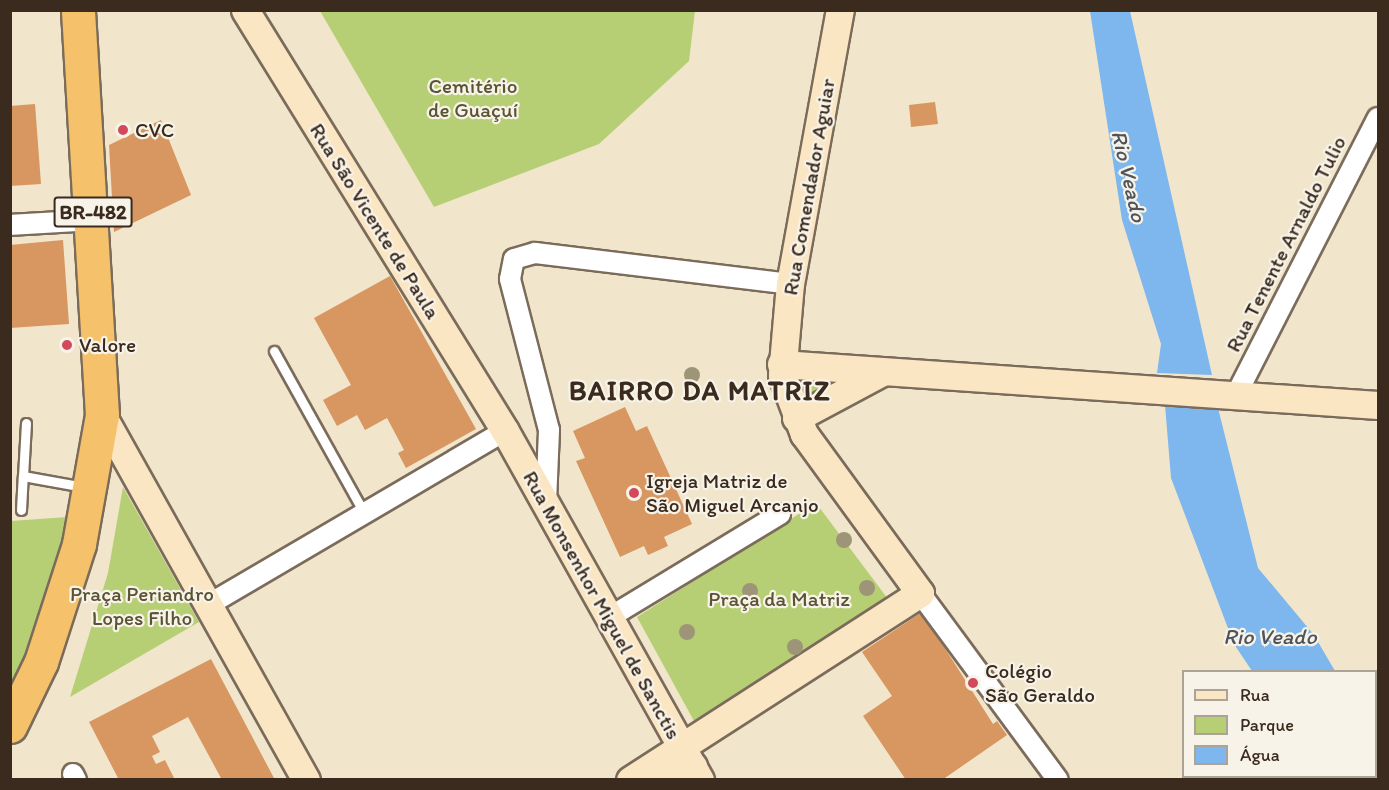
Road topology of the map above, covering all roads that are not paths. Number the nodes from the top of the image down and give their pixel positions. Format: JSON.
{"nodes":[{"id":1,"x":245,"y":10,"type":"edge"},
{"id":2,"x":840,"y":10,"type":"edge"},
{"id":3,"x":82,"y":17,"type":"edge"},
{"id":4,"x":1378,"y":118,"type":"edge"},
{"id":5,"x":93,"y":220,"type":"junction"},
{"id":6,"x":10,"y":225,"type":"edge"},
{"id":7,"x":790,"y":284,"type":"junction"},
{"id":8,"x":274,"y":351,"type":"dead end"},
{"id":9,"x":781,"y":364,"type":"junction"},
{"id":10,"x":882,"y":372,"type":"junction"},
{"id":11,"x":1226,"y":392,"type":"junction"},
{"id":12,"x":1378,"y":405,"type":"edge"},
{"id":13,"x":102,"y":415,"type":"junction"},
{"id":14,"x":796,"y":418,"type":"junction"},
{"id":15,"x":26,"y":423,"type":"dead end"},
{"id":16,"x":505,"y":431,"type":"junction"},
{"id":17,"x":23,"y":476,"type":"junction"},
{"id":18,"x":93,"y":488,"type":"junction"},
{"id":19,"x":546,"y":502,"type":"junction"},
{"id":20,"x":21,"y":510,"type":"dead end"},
{"id":21,"x":364,"y":513,"type":"junction"},
{"id":22,"x":780,"y":514,"type":"dead end"},
{"id":23,"x":920,"y":593,"type":"junction"},
{"id":24,"x":208,"y":605,"type":"junction"},
{"id":25,"x":610,"y":617,"type":"junction"},
{"id":26,"x":10,"y":726,"type":"edge"},
{"id":27,"x":686,"y":769,"type":"edge"},
{"id":28,"x":306,"y":780,"type":"edge"},
{"id":29,"x":630,"y":780,"type":"edge"},
{"id":30,"x":1058,"y":780,"type":"edge"}],
"edges":[{"from":1,"to":16,"type":"street","name":"Rua São Vicente de Paula"},
{"from":2,"to":7,"type":"street","name":"Rua Comendador Aguiar"},
{"from":3,"to":5,"type":"highway","number":"BR-482"},
{"from":4,"to":11,"type":"street","name":"Rua Tenente Arnaldo Tulio"},
{"from":5,"to":6,"type":"street"},
{"from":5,"to":13,"type":"highway","number":"BR-482"},
{"from":7,"to":9,"type":"street","name":"Rua Comendador Aguiar"},
{"from":7,"to":19,"type":"street"},
{"from":8,"to":21,"type":"lane"},
{"from":9,"to":10,"type":"street"},
{"from":9,"to":14,"type":"street"},
{"from":10,"to":11,"type":"street"},
{"from":10,"to":14,"type":"street"},
{"from":11,"to":12,"type":"street"},
{"from":13,"to":18,"type":"highway","number":"BR-482"},
{"from":13,"to":24,"type":"street"},
{"from":14,"to":23,"type":"street"},
{"from":15,"to":17,"type":"lane"},
{"from":16,"to":19,"type":"street","name":"Rua Monsenhor Miguel de Sanctis"},
{"from":16,"to":21,"type":"street"},
{"from":17,"to":18,"type":"lane"},
{"from":17,"to":20,"type":"lane"},
{"from":18,"to":26,"type":"highway","number":"BR-482"},
{"from":19,"to":25,"type":"street","name":"Rua Monsenhor Miguel de Sanctis"},
{"from":21,"to":24,"type":"street"},
{"from":22,"to":25,"type":"street"},
{"from":23,"to":27,"type":"street"},
{"from":23,"to":30,"type":"street"},
{"from":24,"to":28,"type":"street"},
{"from":25,"to":27,"type":"street","name":"Rua Monsenhor Miguel de Sanctis"},
{"from":27,"to":29,"type":"street"}]}
